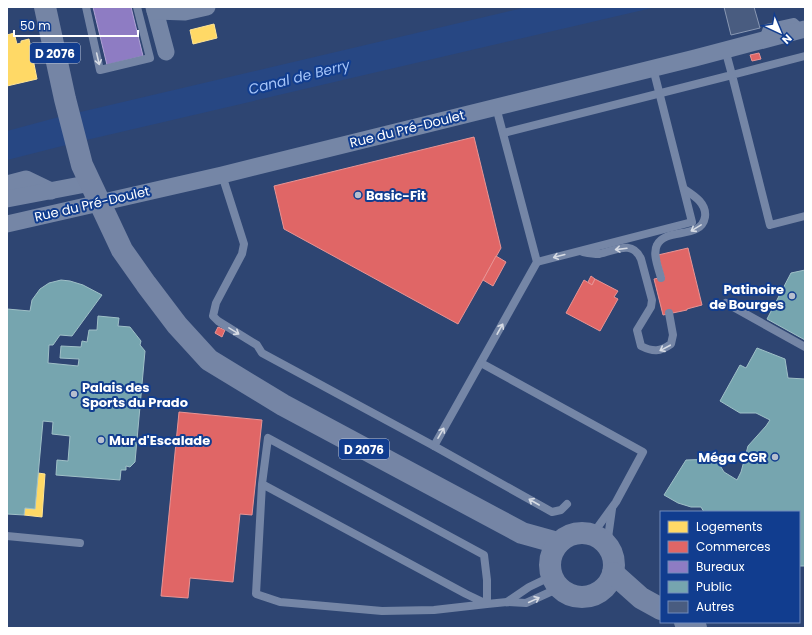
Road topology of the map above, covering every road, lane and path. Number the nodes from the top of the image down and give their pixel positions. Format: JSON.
{"nodes":[{"id":1,"x":45,"y":7,"type":"edge"},
{"id":2,"x":86,"y":7,"type":"edge"},
{"id":3,"x":137,"y":7,"type":"edge"},
{"id":4,"x":207,"y":7,"type":"edge"},
{"id":5,"x":154,"y":9,"type":"edge"},
{"id":6,"x":804,"y":32,"type":"edge"},
{"id":7,"x":725,"y":49,"type":"junction"},
{"id":8,"x":166,"y":52,"type":"dead end"},
{"id":9,"x":805,"y":56,"type":"edge"},
{"id":10,"x":653,"y":68,"type":"junction"},
{"id":11,"x":732,"y":75,"type":"junction"},
{"id":12,"x":659,"y":93,"type":"junction"},
{"id":13,"x":496,"y":107,"type":"junction"},
{"id":14,"x":504,"y":134,"type":"junction"},
{"id":15,"x":222,"y":175,"type":"junction"},
{"id":16,"x":91,"y":183,"type":"junction"},
{"id":17,"x":7,"y":184,"type":"edge"},
{"id":18,"x":684,"y":189,"type":"junction"},
{"id":19,"x":51,"y":191,"type":"junction"},
{"id":20,"x":7,"y":199,"type":"edge"},
{"id":21,"x":805,"y":216,"type":"edge"},
{"id":22,"x":7,"y":224,"type":"edge"},
{"id":23,"x":576,"y":252,"type":"junction"},
{"id":24,"x":537,"y":262,"type":"junction"},
{"id":25,"x":661,"y":278,"type":"dead end"},
{"id":26,"x":726,"y":303,"type":"dead end"},
{"id":27,"x":669,"y":313,"type":"dead end"},
{"id":28,"x":805,"y":347,"type":"edge"},
{"id":29,"x":481,"y":363,"type":"junction"},
{"id":30,"x":434,"y":446,"type":"junction"},
{"id":31,"x":262,"y":484,"type":"junction"},
{"id":32,"x":567,"y":504,"type":"dead end"},
{"id":33,"x":612,"y":506,"type":"junction"},
{"id":34,"x":7,"y":536,"type":"edge"},
{"id":35,"x":599,"y":540,"type":"junction"},
{"id":36,"x":80,"y":543,"type":"dead end"},
{"id":37,"x":555,"y":567,"type":"junction"},
{"id":38,"x":607,"y":582,"type":"junction"},
{"id":39,"x":507,"y":602,"type":"junction"},
{"id":40,"x":487,"y":604,"type":"junction"},
{"id":41,"x":660,"y":608,"type":"edge"},
{"id":42,"x":687,"y":623,"type":"edge"},
{"id":43,"x":696,"y":628,"type":"edge"}],
"edges":[{"from":1,"to":16,"type":"main road","number":"D 2076"},
{"from":2,"to":3,"type":"lane","one_way":true},
{"from":4,"to":5,"type":"street"},
{"from":5,"to":8,"type":"street"},
{"from":6,"to":7,"type":"street","name":"Rue du Pré-Doulet"},
{"from":7,"to":10,"type":"street","name":"Rue du Pré-Doulet"},
{"from":7,"to":11,"type":"lane"},
{"from":9,"to":11,"type":"lane"},
{"from":10,"to":12,"type":"lane"},
{"from":10,"to":13,"type":"street","name":"Rue du Pré-Doulet"},
{"from":11,"to":12,"type":"lane"},
{"from":11,"to":21,"type":"lane"},
{"from":12,"to":14,"type":"lane"},
{"from":12,"to":18,"type":"lane"},
{"from":13,"to":14,"type":"lane"},
{"from":13,"to":15,"type":"street","name":"Rue du Pré-Doulet"},
{"from":14,"to":24,"type":"lane"},
{"from":15,"to":16,"type":"street","name":"Rue du Pré-Doulet"},
{"from":15,"to":30,"type":"lane","one_way":true},
{"from":16,"to":19,"type":"street","name":"Rue du Pré-Doulet"},
{"from":16,"to":22,"type":"street","name":"Rue du Pré-Doulet"},
{"from":16,"to":37,"type":"main road","number":"D 2076"},
{"from":17,"to":19,"type":"street","name":"Rue du Pré-Doulet"},
{"from":18,"to":23,"type":"lane"},
{"from":18,"to":25,"type":"lane","one_way":true},
{"from":19,"to":20,"type":"street","name":"Rue du Pré-Doulet"},
{"from":23,"to":24,"type":"lane","one_way":true},
{"from":27,"to":23,"type":"lane","one_way":true},
{"from":29,"to":24,"type":"lane","one_way":true},
{"from":26,"to":28,"type":"lane"},
{"from":30,"to":29,"type":"lane","one_way":true},
{"from":29,"to":33,"type":"lane"},
{"from":32,"to":30,"type":"lane","one_way":true},
{"from":31,"to":40,"type":"lane"},
{"from":31,"to":40,"type":"lane"},
{"from":31,"to":40,"type":"lane"},
{"from":33,"to":35,"type":"lane"},
{"from":33,"to":35,"type":"lane"},
{"from":34,"to":36,"type":"lane"},
{"from":35,"to":37,"type":"main road"},
{"from":35,"to":38,"type":"main road"},
{"from":37,"to":38,"type":"main road"},
{"from":37,"to":39,"type":"lane"},
{"from":39,"to":37,"type":"lane","one_way":true},
{"from":38,"to":41,"type":"main road"},
{"from":39,"to":40,"type":"lane"},
{"from":42,"to":43,"type":"main road"}]}
